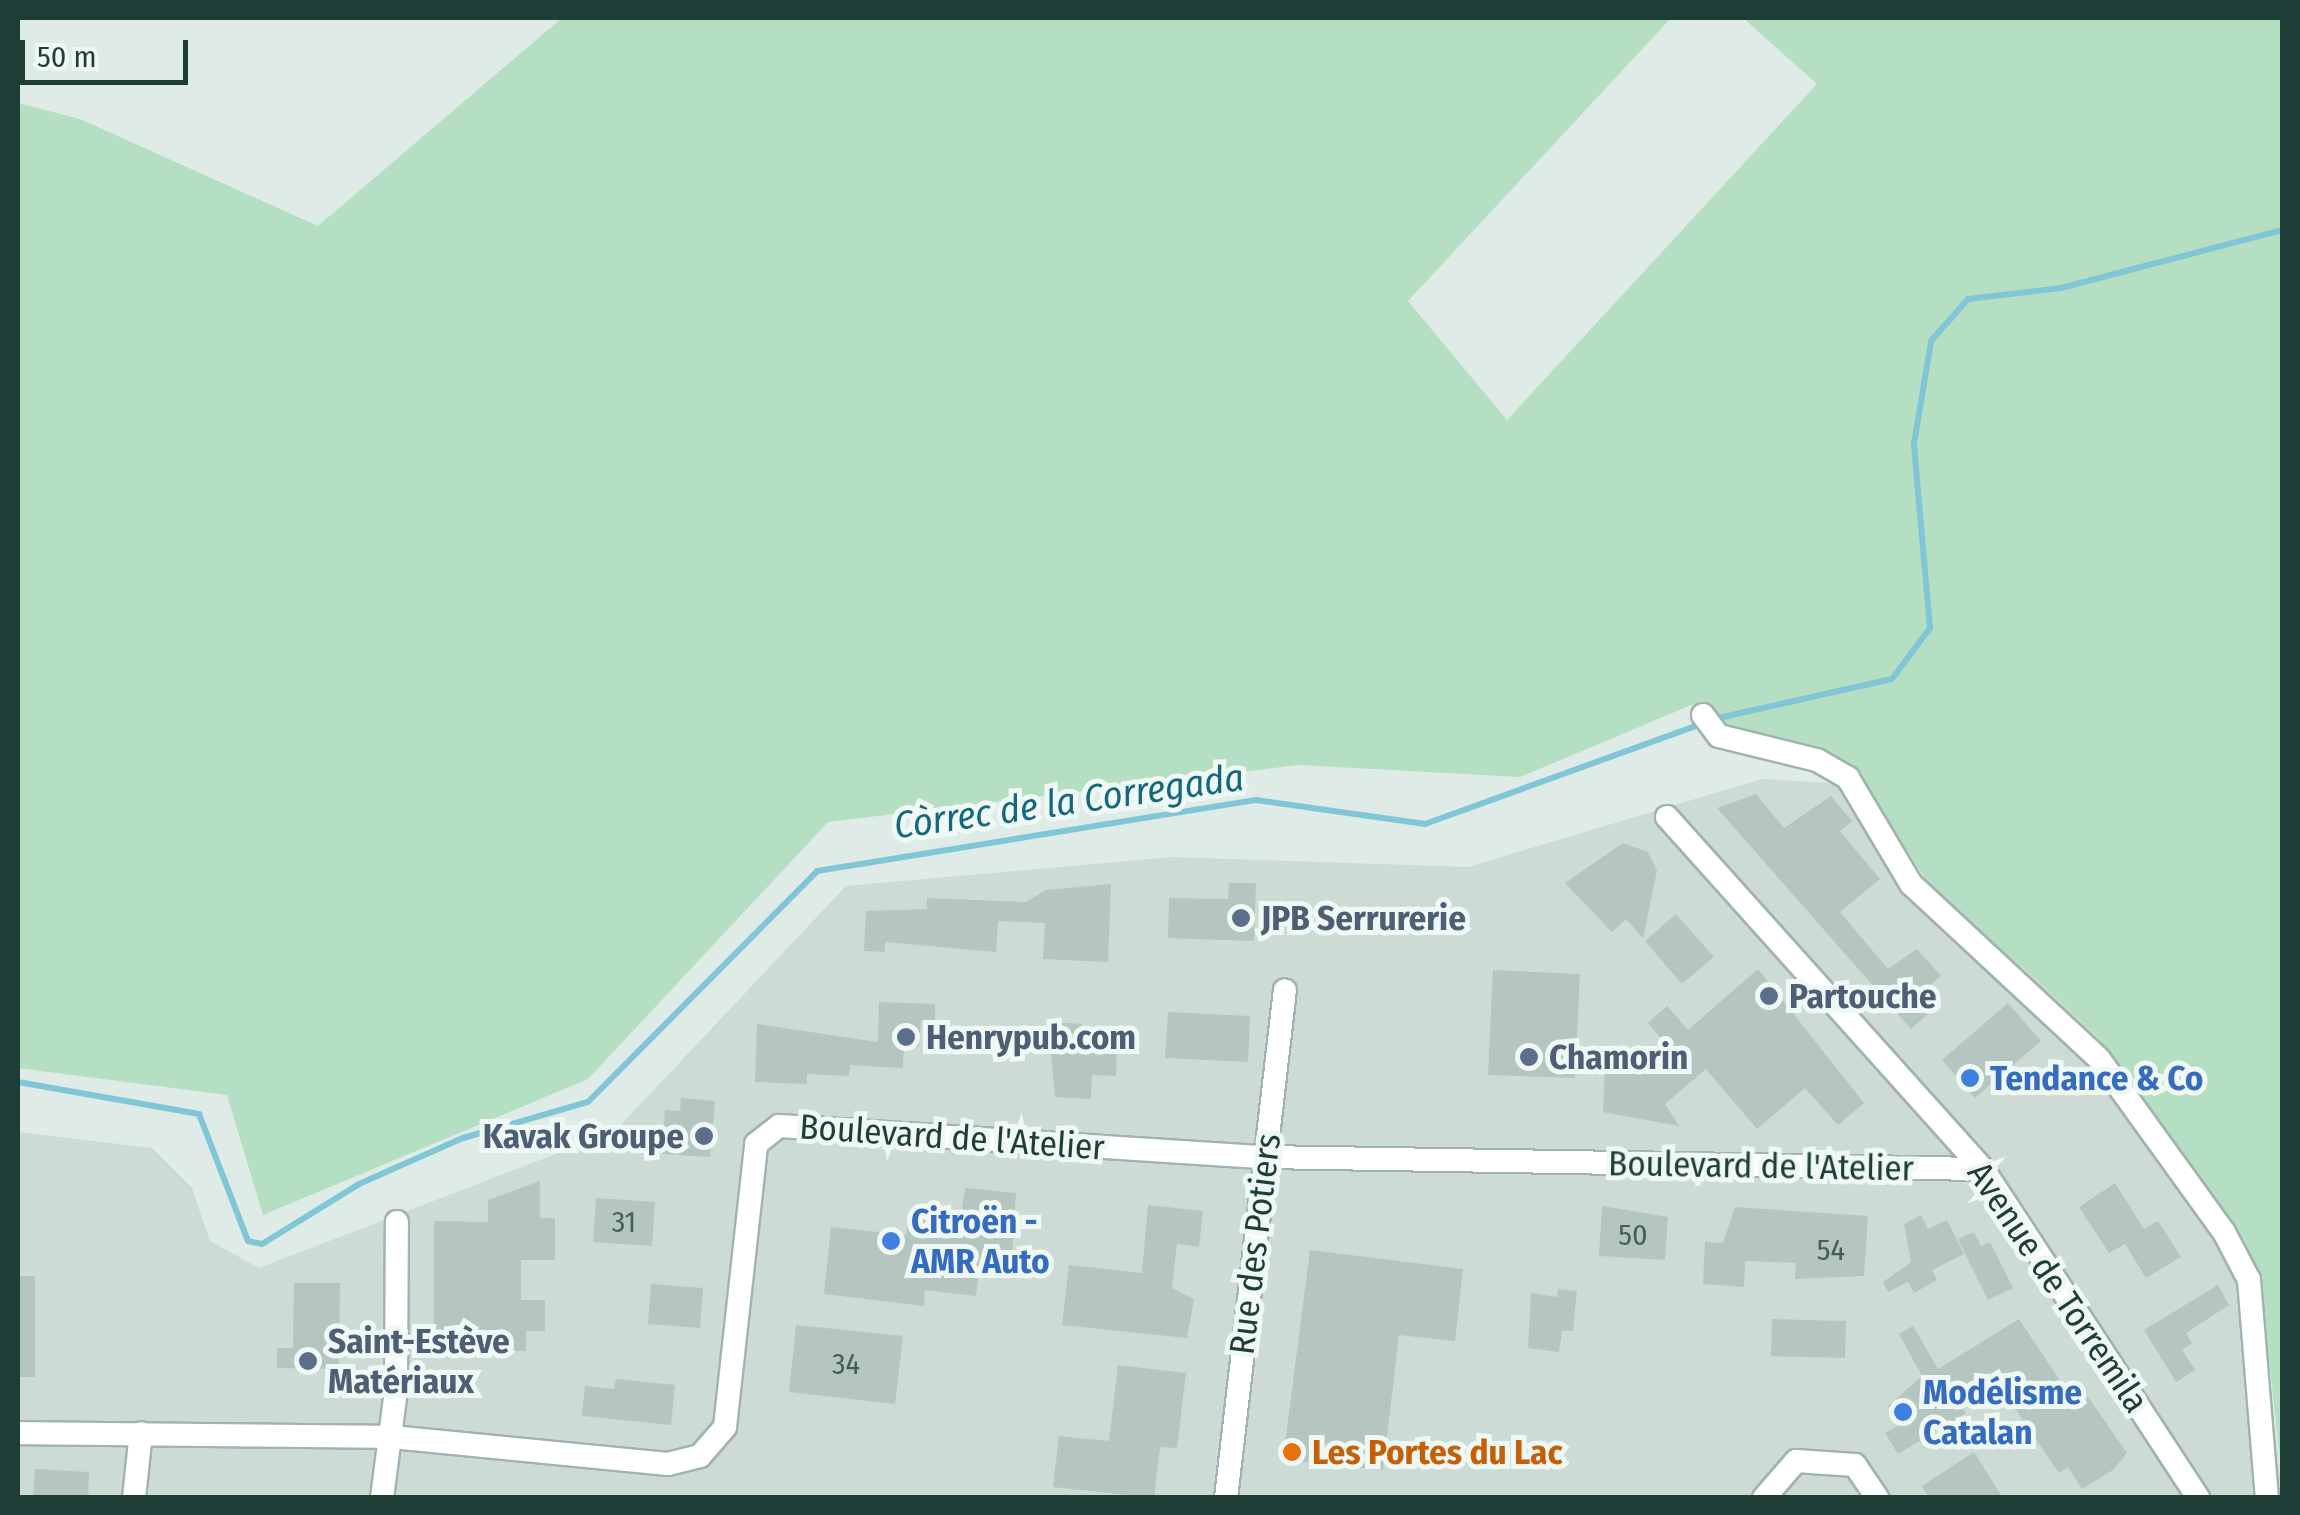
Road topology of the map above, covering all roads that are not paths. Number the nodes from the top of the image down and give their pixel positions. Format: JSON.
{"nodes":[{"id":1,"x":1708,"y":722,"type":"dead end"},
{"id":2,"x":1667,"y":817,"type":"dead end"},
{"id":3,"x":1284,"y":990,"type":"dead end"},
{"id":4,"x":1264,"y":1157,"type":"junction"},
{"id":5,"x":1984,"y":1169,"type":"junction"},
{"id":6,"x":397,"y":1222,"type":"dead end"},
{"id":7,"x":18,"y":1432,"type":"edge"},
{"id":8,"x":141,"y":1433,"type":"junction"},
{"id":9,"x":392,"y":1437,"type":"junction"},
{"id":10,"x":134,"y":1498,"type":"edge"},
{"id":11,"x":382,"y":1498,"type":"edge"},
{"id":12,"x":1226,"y":1498,"type":"edge"},
{"id":13,"x":1764,"y":1498,"type":"edge"},
{"id":14,"x":1877,"y":1498,"type":"edge"},
{"id":15,"x":2198,"y":1498,"type":"edge"},
{"id":16,"x":2267,"y":1498,"type":"edge"}],
"edges":[{"from":1,"to":16,"type":"street"},
{"from":2,"to":5,"type":"street","name":"Avenue de Torremila"},
{"from":3,"to":4,"type":"street","name":"Rue des Potiers"},
{"from":4,"to":5,"type":"street","name":"Boulevard de l'Atelier"},
{"from":4,"to":9,"type":"street","name":"Boulevard de l'Atelier"},
{"from":4,"to":12,"type":"street","name":"Rue des Potiers"},
{"from":5,"to":15,"type":"street","name":"Avenue de Torremila"},
{"from":6,"to":9,"type":"street"},
{"from":7,"to":8,"type":"street","name":"Boulevard de l'Atelier"},
{"from":8,"to":9,"type":"street","name":"Boulevard de l'Atelier"},
{"from":8,"to":10,"type":"street"},
{"from":9,"to":11,"type":"street"},
{"from":13,"to":14,"type":"street"}]}
